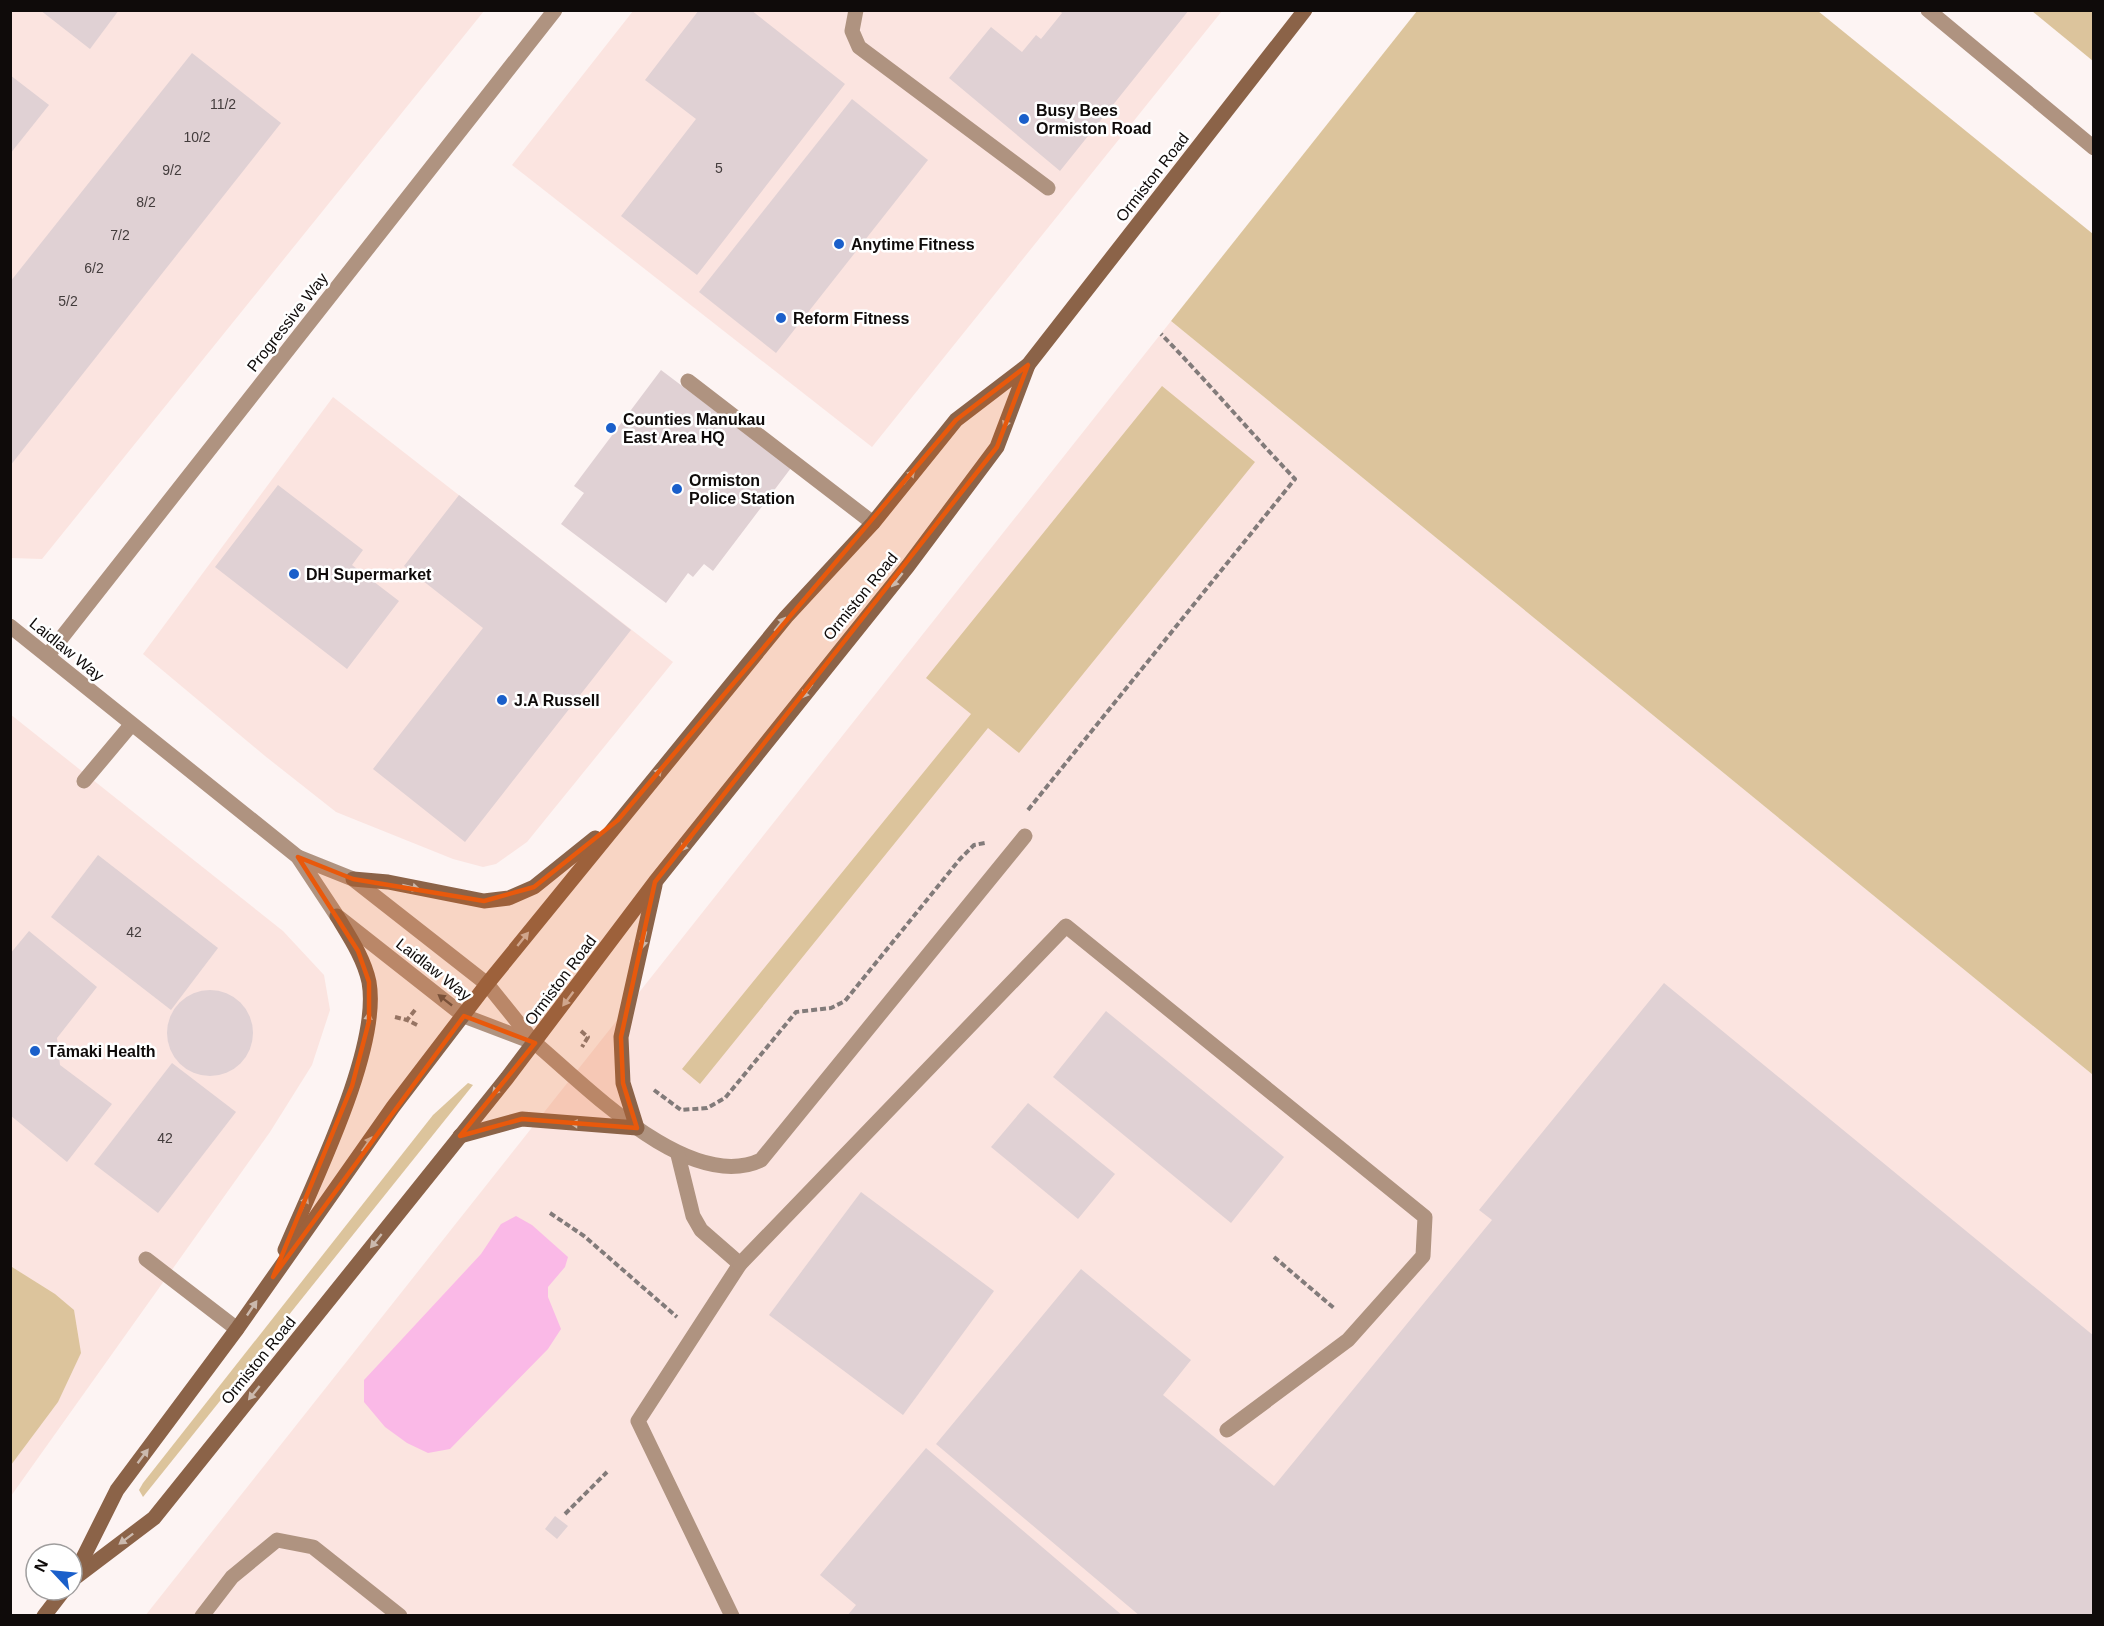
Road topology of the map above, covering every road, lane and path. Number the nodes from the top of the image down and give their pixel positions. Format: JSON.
{"nodes":[{"id":1,"x":555,"y":10,"type":"edge"},
{"id":2,"x":856,"y":10,"type":"edge"},
{"id":3,"x":1305,"y":10,"type":"edge"},
{"id":4,"x":1928,"y":10,"type":"edge"},
{"id":5,"x":2094,"y":148,"type":"edge"},
{"id":6,"x":1048,"y":188,"type":"dead end"},
{"id":7,"x":1161,"y":334,"type":"dead end"},
{"id":8,"x":1028,"y":365,"type":"junction"},
{"id":9,"x":688,"y":381,"type":"dead end"},
{"id":10,"x":873,"y":523,"type":"junction"},
{"id":11,"x":10,"y":626,"type":"edge"},
{"id":12,"x":48,"y":655,"type":"junction"},
{"id":13,"x":132,"y":725,"type":"junction"},
{"id":14,"x":84,"y":781,"type":"dead end"},
{"id":15,"x":1024,"y":814,"type":"dead end"},
{"id":16,"x":618,"y":820,"type":"junction"},
{"id":17,"x":1025,"y":836,"type":"dead end"},
{"id":18,"x":993,"y":841,"type":"dead end"},
{"id":19,"x":298,"y":857,"type":"junction"},
{"id":20,"x":353,"y":879,"type":"junction"},
{"id":21,"x":655,"y":882,"type":"junction"},
{"id":22,"x":337,"y":916,"type":"junction"},
{"id":23,"x":487,"y":984,"type":"junction"},
{"id":24,"x":417,"y":1007,"type":"dead end"},
{"id":25,"x":464,"y":1016,"type":"junction"},
{"id":26,"x":396,"y":1017,"type":"dead end"},
{"id":27,"x":407,"y":1020,"type":"junction"},
{"id":28,"x":419,"y":1026,"type":"dead end"},
{"id":29,"x":581,"y":1031,"type":"dead end"},
{"id":30,"x":535,"y":1043,"type":"junction"},
{"id":31,"x":582,"y":1047,"type":"dead end"},
{"id":32,"x":652,"y":1087,"type":"dead end"},
{"id":33,"x":637,"y":1128,"type":"junction"},
{"id":34,"x":460,"y":1136,"type":"junction"},
{"id":35,"x":678,"y":1155,"type":"junction"},
{"id":36,"x":550,"y":1213,"type":"dead end"},
{"id":37,"x":1274,"y":1257,"type":"dead end"},
{"id":38,"x":146,"y":1259,"type":"dead end"},
{"id":39,"x":740,"y":1264,"type":"junction"},
{"id":40,"x":273,"y":1277,"type":"junction"},
{"id":41,"x":1335,"y":1309,"type":"dead end"},
{"id":42,"x":682,"y":1321,"type":"dead end"},
{"id":43,"x":237,"y":1329,"type":"junction"},
{"id":44,"x":1227,"y":1430,"type":"dead end"},
{"id":45,"x":607,"y":1472,"type":"dead end"},
{"id":46,"x":565,"y":1514,"type":"dead end"},
{"id":47,"x":84,"y":1555,"type":"edge"},
{"id":48,"x":84,"y":1572,"type":"edge"},
{"id":49,"x":55,"y":1602,"type":"edge"},
{"id":50,"x":44,"y":1616,"type":"edge"},
{"id":51,"x":202,"y":1616,"type":"edge"},
{"id":52,"x":400,"y":1616,"type":"edge"},
{"id":53,"x":732,"y":1616,"type":"edge"}],
"edges":[{"from":1,"to":12,"type":"street","name":"Progressive Way"},
{"from":2,"to":6,"type":"street"},
{"from":3,"to":8,"type":"main road","name":"Ormiston Road"},
{"from":4,"to":5,"type":"street"},
{"from":7,"to":15,"type":"path"},
{"from":10,"to":8,"type":"main road","name":"Ormiston Road","one_way":true},
{"from":8,"to":21,"type":"main road","name":"Ormiston Road","one_way":true},
{"from":9,"to":10,"type":"street"},
{"from":16,"to":10,"type":"main road","name":"Ormiston Road","one_way":true},
{"from":11,"to":12,"type":"street","name":"Laidlaw Way"},
{"from":12,"to":13,"type":"street","name":"Laidlaw Way"},
{"from":13,"to":14,"type":"street"},
{"from":13,"to":19,"type":"street","name":"Laidlaw Way"},
{"from":20,"to":16,"type":"main road","one_way":true},
{"from":23,"to":16,"type":"main road","name":"Ormiston Road","one_way":true},
{"from":17,"to":35,"type":"street"},
{"from":18,"to":32,"type":"path"},
{"from":19,"to":20,"type":"street","name":"Laidlaw Way"},
{"from":19,"to":22,"type":"street","name":"Laidlaw Way"},
{"from":20,"to":23,"type":"street","name":"Laidlaw Way"},
{"from":21,"to":30,"type":"main road","name":"Ormiston Road","one_way":true},
{"from":21,"to":33,"type":"main road","one_way":true},
{"from":25,"to":22,"type":"street","name":"Laidlaw Way","one_way":true},
{"from":40,"to":22,"type":"main road","one_way":true},
{"from":23,"to":25,"type":"main road","name":"Ormiston Road"},
{"from":23,"to":30,"type":"street","name":"Laidlaw Way"},
{"from":24,"to":27,"type":"path"},
{"from":25,"to":30,"type":"street","name":"Laidlaw Way"},
{"from":40,"to":25,"type":"main road","name":"Ormiston Road","one_way":true},
{"from":26,"to":27,"type":"path"},
{"from":27,"to":28,"type":"path"},
{"from":29,"to":31,"type":"path"},
{"from":30,"to":33,"type":"street"},
{"from":30,"to":34,"type":"main road","name":"Ormiston Road","one_way":true},
{"from":33,"to":34,"type":"main road","one_way":true},
{"from":33,"to":35,"type":"street"},
{"from":34,"to":48,"type":"main road","name":"Ormiston Road","one_way":true},
{"from":35,"to":39,"type":"street"},
{"from":36,"to":42,"type":"path"},
{"from":37,"to":41,"type":"path"},
{"from":38,"to":43,"type":"street"},
{"from":39,"to":44,"type":"street"},
{"from":39,"to":53,"type":"street"},
{"from":43,"to":40,"type":"main road","name":"Ormiston Road","one_way":true},
{"from":47,"to":43,"type":"main road","name":"Ormiston Road","one_way":true},
{"from":45,"to":46,"type":"path"},
{"from":49,"to":50,"type":"main road","name":"Ormiston Road"},
{"from":51,"to":52,"type":"street"}]}
